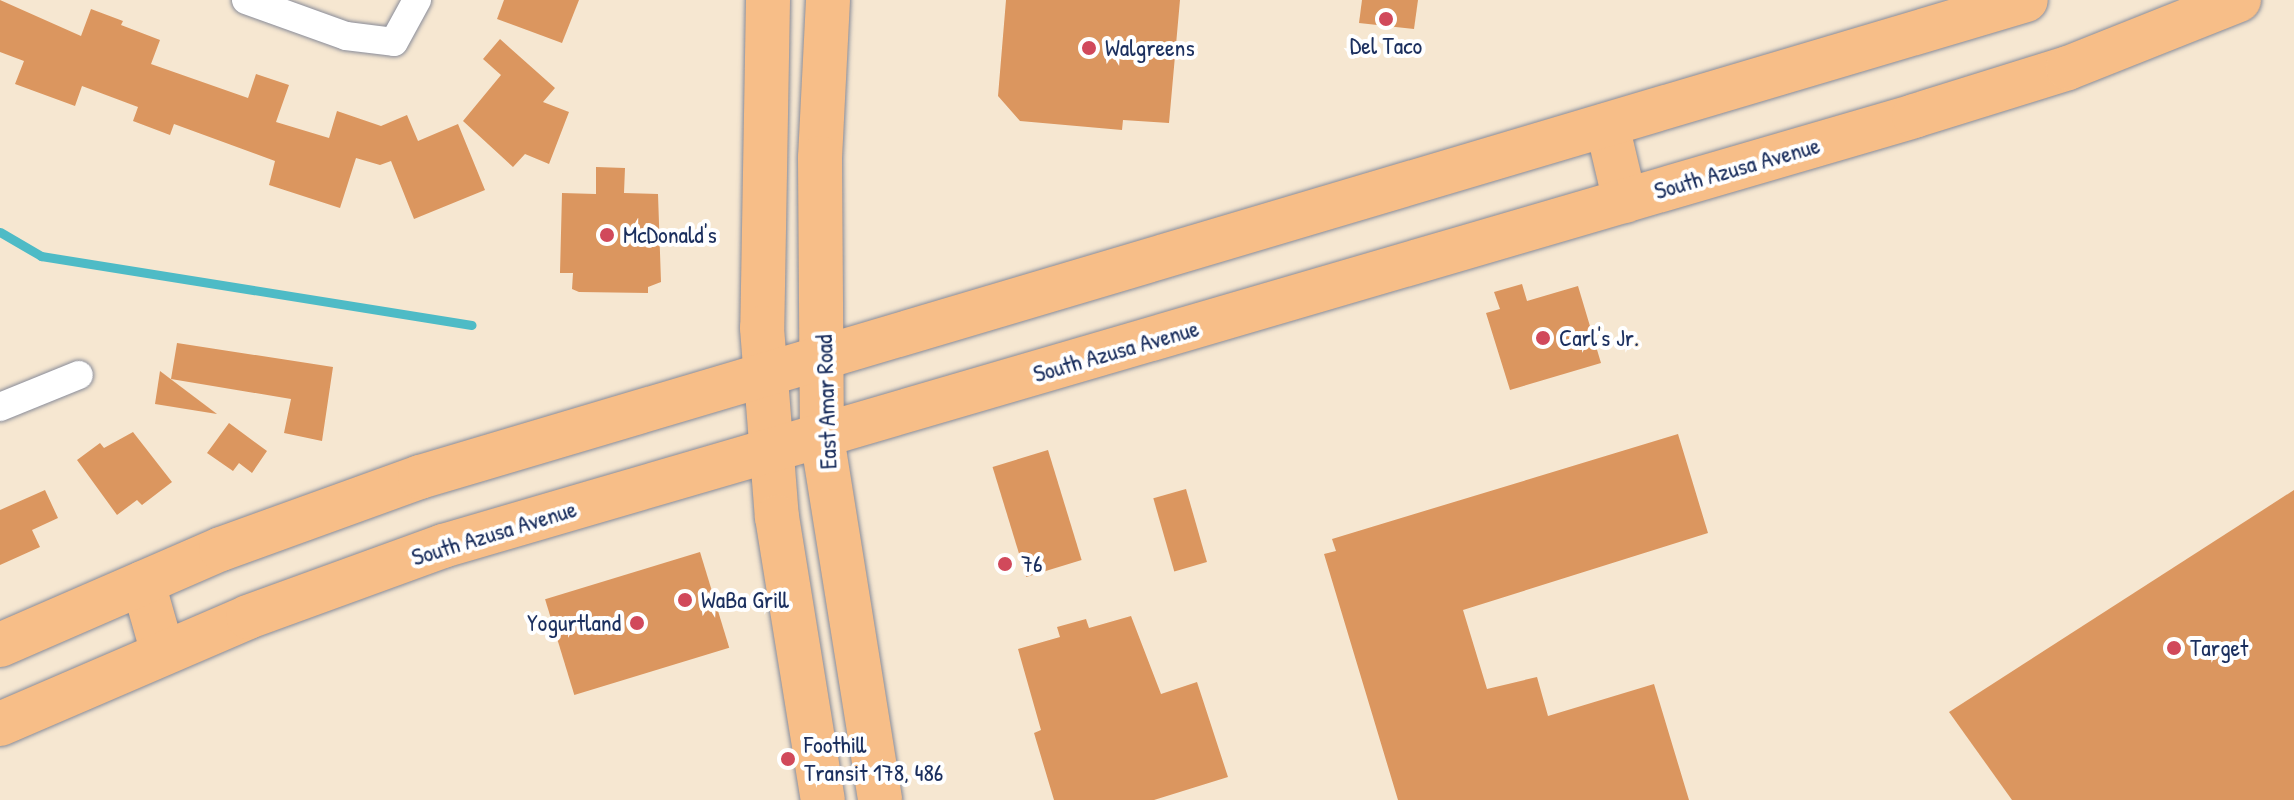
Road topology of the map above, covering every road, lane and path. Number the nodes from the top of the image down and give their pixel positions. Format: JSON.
{"nodes":[{"id":1,"x":246,"y":0,"type":"edge"},
{"id":2,"x":417,"y":0,"type":"edge"},
{"id":3,"x":768,"y":0,"type":"edge"},
{"id":4,"x":828,"y":0,"type":"edge"},
{"id":5,"x":2026,"y":0,"type":"edge"},
{"id":6,"x":2239,"y":0,"type":"edge"},
{"id":7,"x":1607,"y":125,"type":"junction"},
{"id":8,"x":1625,"y":201,"type":"junction"},
{"id":9,"x":823,"y":355,"type":"junction"},
{"id":10,"x":765,"y":372,"type":"junction"},
{"id":11,"x":79,"y":375,"type":"dead end"},
{"id":12,"x":0,"y":407,"type":"edge"},
{"id":13,"x":822,"y":437,"type":"junction"},
{"id":14,"x":772,"y":452,"type":"junction"},
{"id":15,"x":143,"y":583,"type":"junction"},
{"id":16,"x":0,"y":645,"type":"edge"},
{"id":17,"x":163,"y":653,"type":"junction"},
{"id":18,"x":0,"y":724,"type":"edge"},
{"id":19,"x":823,"y":800,"type":"edge"},
{"id":20,"x":880,"y":800,"type":"edge"}],
"edges":[{"from":1,"to":2,"type":"street"},
{"from":3,"to":10,"type":"main road"},
{"from":4,"to":9,"type":"main road","name":"East Amar Road"},
{"from":5,"to":7,"type":"main road"},
{"from":6,"to":8,"type":"main road","name":"South Azusa Avenue"},
{"from":7,"to":8,"type":"main road"},
{"from":7,"to":9,"type":"main road"},
{"from":8,"to":13,"type":"main road","name":"South Azusa Avenue"},
{"from":9,"to":10,"type":"main road"},
{"from":9,"to":13,"type":"main road","name":"East Amar Road"},
{"from":10,"to":14,"type":"main road"},
{"from":10,"to":15,"type":"main road"},
{"from":11,"to":12,"type":"street"},
{"from":13,"to":14,"type":"main road","name":"South Azusa Avenue"},
{"from":13,"to":20,"type":"main road","name":"East Amar Road"},
{"from":14,"to":17,"type":"main road","name":"South Azusa Avenue"},
{"from":14,"to":19,"type":"main road"},
{"from":15,"to":16,"type":"main road"},
{"from":15,"to":17,"type":"main road"},
{"from":17,"to":18,"type":"main road","name":"South Azusa Avenue"}]}
